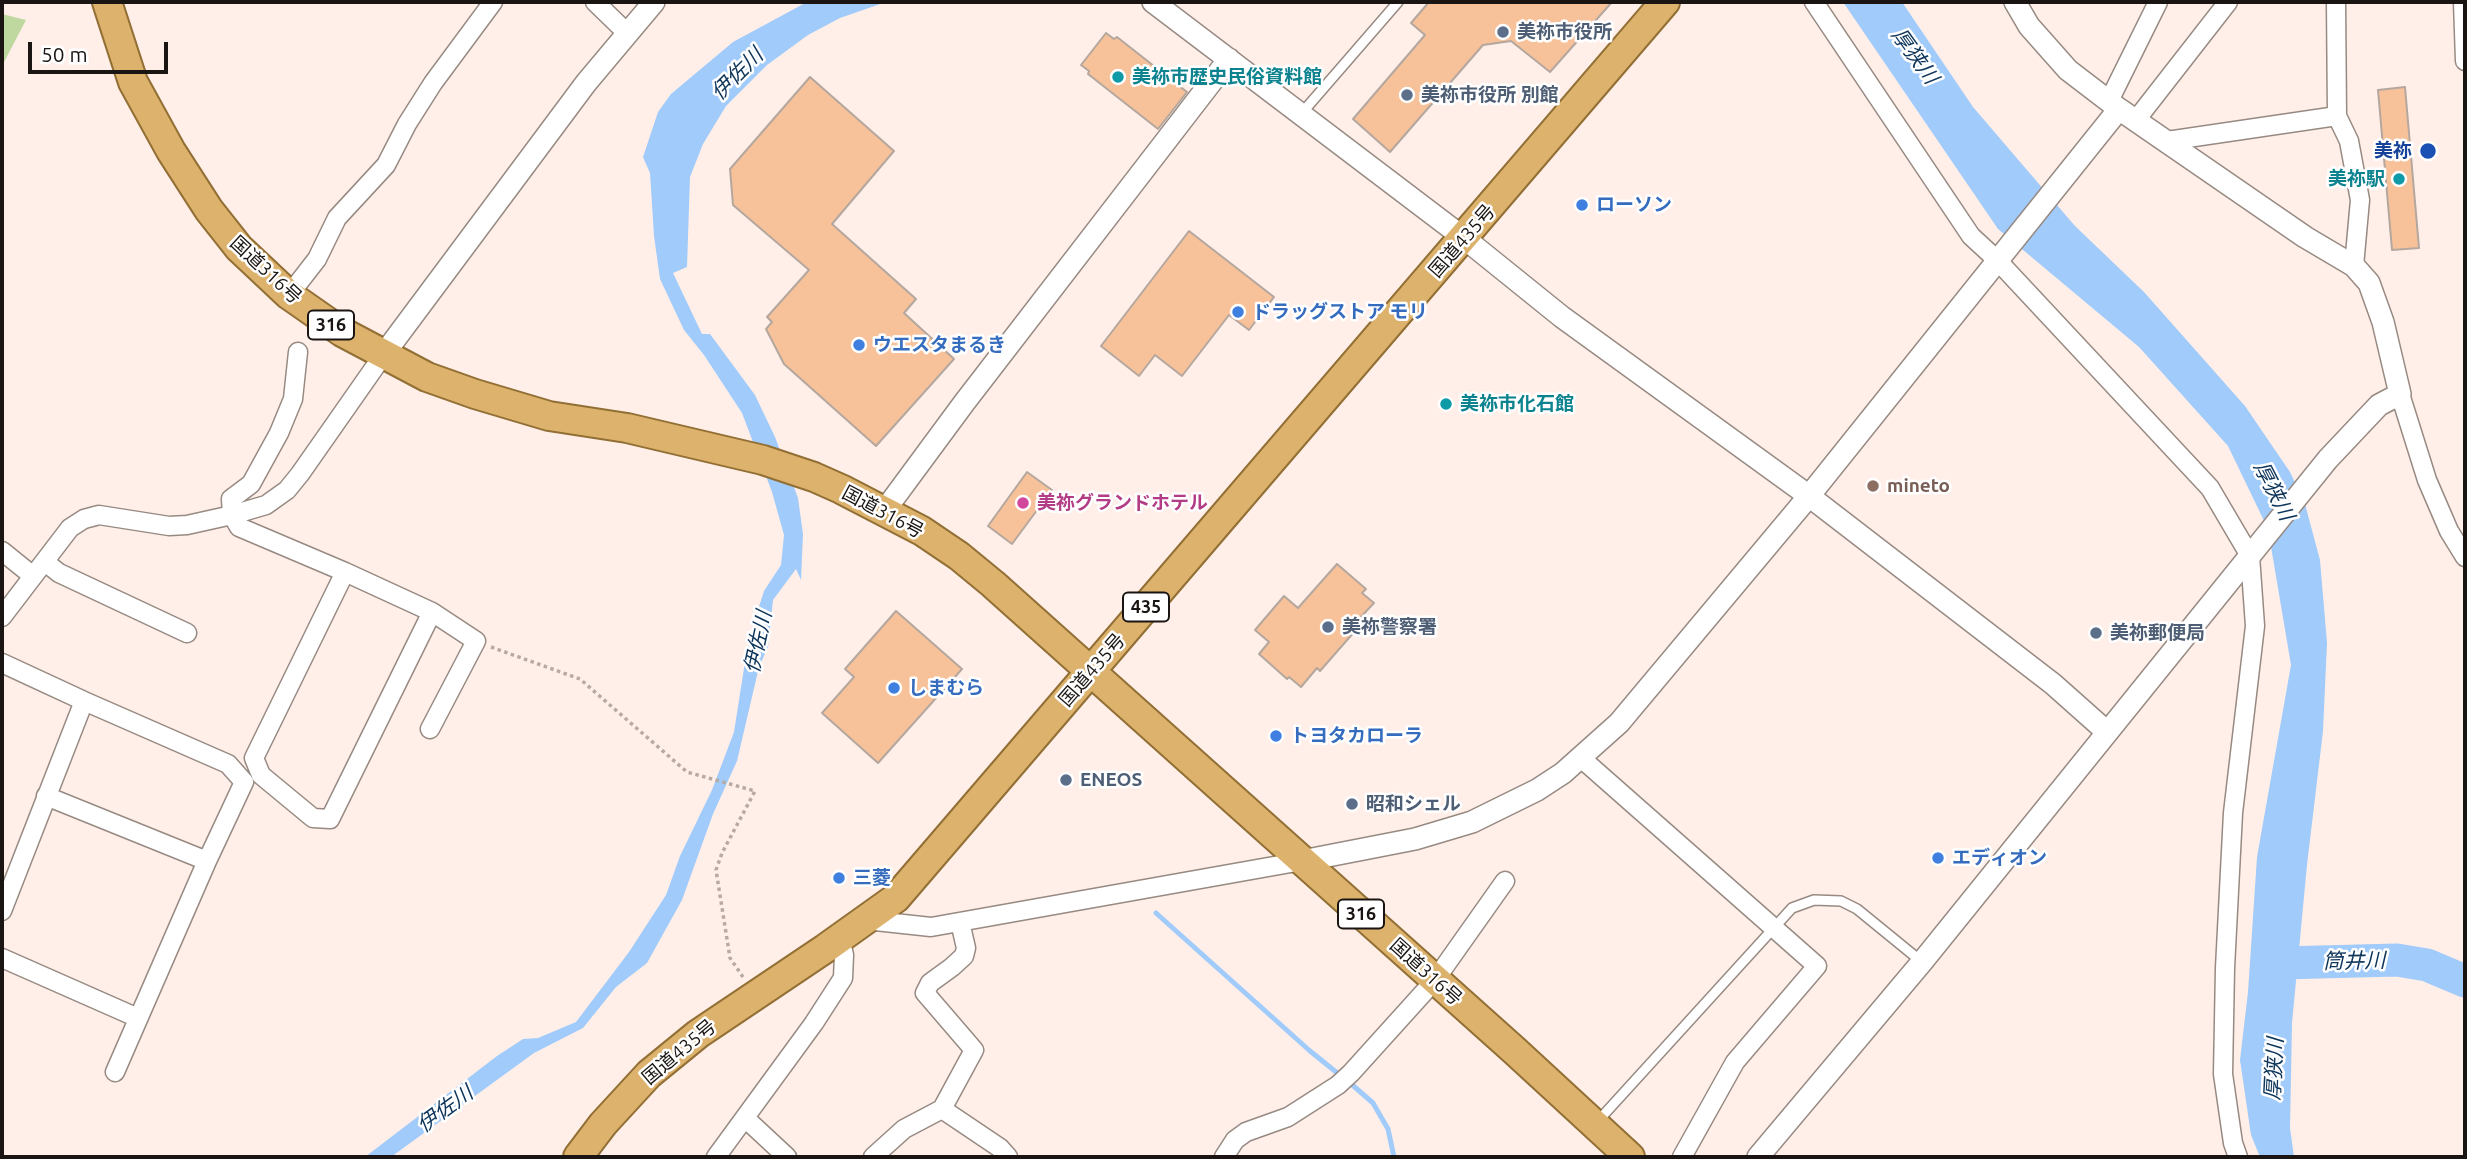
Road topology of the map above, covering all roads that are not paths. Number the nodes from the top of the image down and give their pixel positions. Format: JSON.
{"nodes":[{"id":1,"x":107,"y":2,"type":"edge"},
{"id":2,"x":493,"y":2,"type":"edge"},
{"id":3,"x":595,"y":2,"type":"edge"},
{"id":4,"x":654,"y":2,"type":"edge"},
{"id":5,"x":1153,"y":2,"type":"edge"},
{"id":6,"x":1398,"y":2,"type":"edge"},
{"id":7,"x":1665,"y":2,"type":"edge"},
{"id":8,"x":1814,"y":2,"type":"edge"},
{"id":9,"x":2015,"y":2,"type":"edge"},
{"id":10,"x":2158,"y":2,"type":"edge"},
{"id":11,"x":2228,"y":2,"type":"edge"},
{"id":12,"x":2336,"y":2,"type":"edge"},
{"id":13,"x":2463,"y":2,"type":"edge"},
{"id":14,"x":626,"y":32,"type":"junction"},
{"id":15,"x":1229,"y":59,"type":"junction"},
{"id":16,"x":2465,"y":61,"type":"edge"},
{"id":17,"x":2121,"y":110,"type":"junction"},
{"id":18,"x":1301,"y":114,"type":"junction"},
{"id":19,"x":2337,"y":116,"type":"junction"},
{"id":20,"x":2167,"y":141,"type":"junction"},
{"id":21,"x":1464,"y":238,"type":"junction"},
{"id":22,"x":2001,"y":257,"type":"junction"},
{"id":23,"x":2354,"y":267,"type":"junction"},
{"id":24,"x":289,"y":295,"type":"junction"},
{"id":25,"x":298,"y":352,"type":"dead end"},
{"id":26,"x":384,"y":354,"type":"junction"},
{"id":27,"x":2400,"y":394,"type":"junction"},
{"id":28,"x":1809,"y":496,"type":"junction"},
{"id":29,"x":885,"y":510,"type":"junction"},
{"id":30,"x":232,"y":515,"type":"junction"},
{"id":31,"x":2,"y":551,"type":"edge"},
{"id":32,"x":2250,"y":556,"type":"junction"},
{"id":33,"x":2465,"y":557,"type":"edge"},
{"id":34,"x":45,"y":562,"type":"junction"},
{"id":35,"x":345,"y":572,"type":"junction"},
{"id":36,"x":33,"y":576,"type":"junction"},
{"id":37,"x":432,"y":612,"type":"junction"},
{"id":38,"x":2,"y":617,"type":"edge"},
{"id":39,"x":187,"y":633,"type":"dead end"},
{"id":40,"x":2,"y":663,"type":"edge"},
{"id":41,"x":1090,"y":672,"type":"junction"},
{"id":42,"x":84,"y":701,"type":"junction"},
{"id":43,"x":430,"y":729,"type":"dead end"},
{"id":44,"x":2107,"y":732,"type":"junction"},
{"id":45,"x":1581,"y":758,"type":"junction"},
{"id":46,"x":46,"y":796,"type":"junction"},
{"id":47,"x":207,"y":861,"type":"junction"},
{"id":48,"x":1302,"y":861,"type":"junction"},
{"id":49,"x":1505,"y":881,"type":"dead end"},
{"id":50,"x":2,"y":911,"type":"edge"},
{"id":51,"x":866,"y":920,"type":"junction"},
{"id":52,"x":960,"y":922,"type":"junction"},
{"id":53,"x":1773,"y":927,"type":"junction"},
{"id":54,"x":840,"y":938,"type":"junction"},
{"id":55,"x":2,"y":958,"type":"edge"},
{"id":56,"x":1922,"y":961,"type":"junction"},
{"id":57,"x":1435,"y":980,"type":"junction"},
{"id":58,"x":138,"y":1018,"type":"junction"},
{"id":59,"x":115,"y":1072,"type":"dead end"},
{"id":60,"x":942,"y":1108,"type":"junction"},
{"id":61,"x":745,"y":1118,"type":"junction"},
{"id":62,"x":1595,"y":1125,"type":"junction"},
{"id":63,"x":578,"y":1157,"type":"edge"},
{"id":64,"x":716,"y":1157,"type":"edge"},
{"id":65,"x":787,"y":1157,"type":"edge"},
{"id":66,"x":873,"y":1157,"type":"edge"},
{"id":67,"x":1008,"y":1157,"type":"edge"},
{"id":68,"x":1224,"y":1157,"type":"edge"},
{"id":69,"x":1630,"y":1157,"type":"edge"},
{"id":70,"x":1682,"y":1157,"type":"edge"},
{"id":71,"x":1758,"y":1157,"type":"edge"},
{"id":72,"x":2238,"y":1157,"type":"edge"}],
"edges":[{"from":1,"to":24,"type":"highway","name":"国道316号","number":"316"},
{"from":2,"to":24,"type":"street"},
{"from":3,"to":14,"type":"street"},
{"from":4,"to":14,"type":"street"},
{"from":5,"to":15,"type":"street"},
{"from":6,"to":18,"type":"lane"},
{"from":7,"to":21,"type":"highway","name":"国道435号","number":"435"},
{"from":8,"to":22,"type":"street"},
{"from":9,"to":17,"type":"street"},
{"from":10,"to":17,"type":"street"},
{"from":11,"to":17,"type":"street"},
{"from":12,"to":19,"type":"street"},
{"from":13,"to":16,"type":"street"},
{"from":14,"to":26,"type":"street"},
{"from":15,"to":18,"type":"street"},
{"from":15,"to":29,"type":"street"},
{"from":17,"to":20,"type":"street"},
{"from":17,"to":22,"type":"street"},
{"from":18,"to":21,"type":"street"},
{"from":19,"to":20,"type":"street"},
{"from":19,"to":23,"type":"street"},
{"from":20,"to":23,"type":"street"},
{"from":21,"to":28,"type":"street"},
{"from":21,"to":41,"type":"highway","name":"国道435号","number":"435"},
{"from":22,"to":28,"type":"street"},
{"from":22,"to":32,"type":"street"},
{"from":23,"to":27,"type":"street"},
{"from":24,"to":26,"type":"highway","name":"国道316号","number":"316"},
{"from":25,"to":30,"type":"street"},
{"from":26,"to":29,"type":"highway","name":"国道316号","number":"316"},
{"from":26,"to":30,"type":"street"},
{"from":27,"to":32,"type":"street"},
{"from":27,"to":33,"type":"street"},
{"from":28,"to":44,"type":"street"},
{"from":28,"to":45,"type":"street"},
{"from":29,"to":41,"type":"highway","name":"国道316号","number":"316"},
{"from":30,"to":34,"type":"street"},
{"from":30,"to":35,"type":"street"},
{"from":31,"to":36,"type":"street"},
{"from":32,"to":44,"type":"street"},
{"from":32,"to":72,"type":"street"},
{"from":34,"to":36,"type":"street"},
{"from":34,"to":39,"type":"street"},
{"from":35,"to":37,"type":"street"},
{"from":35,"to":37,"type":"street"},
{"from":36,"to":38,"type":"street"},
{"from":37,"to":43,"type":"street"},
{"from":40,"to":42,"type":"street"},
{"from":41,"to":48,"type":"highway","name":"国道316号","number":"316"},
{"from":41,"to":51,"type":"highway","name":"国道435号","number":"435"},
{"from":42,"to":46,"type":"street"},
{"from":42,"to":47,"type":"street"},
{"from":44,"to":56,"type":"street"},
{"from":45,"to":48,"type":"street"},
{"from":45,"to":53,"type":"street"},
{"from":46,"to":47,"type":"street"},
{"from":46,"to":50,"type":"street"},
{"from":47,"to":58,"type":"street"},
{"from":48,"to":52,"type":"street"},
{"from":48,"to":57,"type":"highway","name":"国道316号","number":"316"},
{"from":49,"to":57,"type":"street"},
{"from":51,"to":52,"type":"street"},
{"from":51,"to":54,"type":"highway","name":"国道435号","number":"435"},
{"from":52,"to":60,"type":"street"},
{"from":53,"to":56,"type":"lane"},
{"from":53,"to":62,"type":"lane"},
{"from":53,"to":70,"type":"street"},
{"from":54,"to":61,"type":"street"},
{"from":54,"to":63,"type":"highway","name":"国道435号","number":"435"},
{"from":55,"to":58,"type":"street"},
{"from":56,"to":71,"type":"street"},
{"from":57,"to":62,"type":"highway","name":"国道316号","number":"316"},
{"from":57,"to":68,"type":"street"},
{"from":58,"to":59,"type":"street"},
{"from":60,"to":66,"type":"street"},
{"from":60,"to":67,"type":"street"},
{"from":61,"to":64,"type":"street"},
{"from":61,"to":65,"type":"street"},
{"from":62,"to":69,"type":"highway","name":"国道316号","number":"316"}]}
